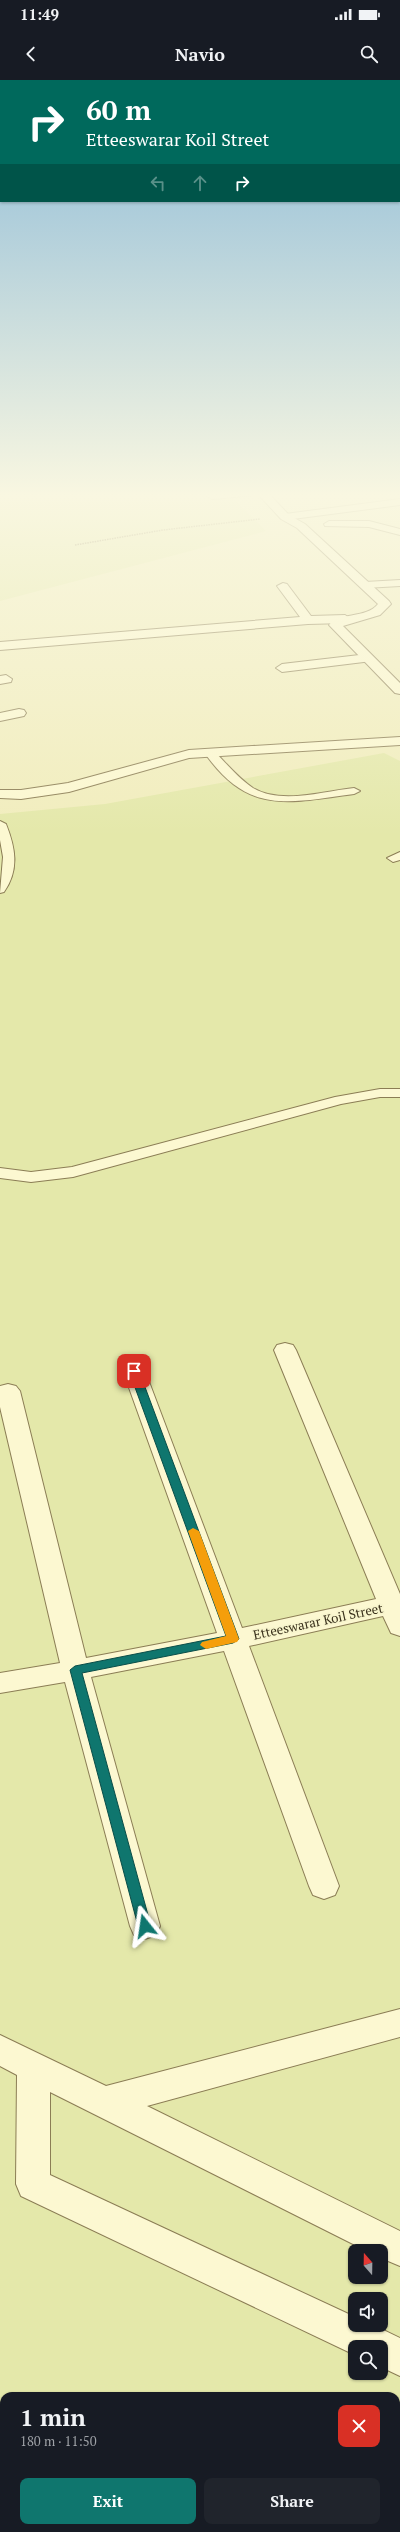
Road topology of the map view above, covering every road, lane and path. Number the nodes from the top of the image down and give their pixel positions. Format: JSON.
{"nodes":[{"id":1,"x":298,"y":606,"type":"edge"},
{"id":2,"x":383,"y":606,"type":"edge"},
{"id":3,"x":345,"y":619,"type":"junction"},
{"id":4,"x":308,"y":620,"type":"junction"},
{"id":5,"x":0,"y":646,"type":"edge"},
{"id":6,"x":368,"y":658,"type":"junction"},
{"id":7,"x":282,"y":668,"type":"dead end"},
{"id":8,"x":400,"y":690,"type":"edge"},
{"id":9,"x":19,"y":713,"type":"dead end"},
{"id":10,"x":0,"y":717,"type":"edge"},
{"id":11,"x":400,"y":741,"type":"edge"},
{"id":12,"x":209,"y":752,"type":"junction"},
{"id":13,"x":354,"y":791,"type":"dead end"},
{"id":14,"x":0,"y":794,"type":"edge"},
{"id":15,"x":0,"y":824,"type":"edge"},
{"id":16,"x":0,"y":889,"type":"edge"},
{"id":17,"x":400,"y":1092,"type":"edge"},
{"id":18,"x":0,"y":1173,"type":"edge"},
{"id":19,"x":285,"y":1350,"type":"dead end"},
{"id":20,"x":134,"y":1371,"type":"dead end"},
{"id":21,"x":8,"y":1391,"type":"dead end"},
{"id":22,"x":397,"y":1612,"type":"edge"},
{"id":23,"x":233,"y":1639,"type":"junction"},
{"id":24,"x":75,"y":1670,"type":"junction"},
{"id":25,"x":0,"y":1683,"type":"edge"},
{"id":26,"x":324,"y":1886,"type":"dead end"},
{"id":27,"x":145,"y":1926,"type":"dead end"},
{"id":28,"x":400,"y":2023,"type":"edge"},
{"id":29,"x":0,"y":2050,"type":"edge"},
{"id":30,"x":34,"y":2067,"type":"junction"},
{"id":31,"x":105,"y":2102,"type":"junction"},
{"id":32,"x":400,"y":2249,"type":"edge"},
{"id":33,"x":400,"y":2358,"type":"edge"}],
"edges":[{"from":1,"to":4,"type":"street"},
{"from":2,"to":3,"type":"street"},
{"from":3,"to":4,"type":"street"},
{"from":3,"to":6,"type":"street"},
{"from":4,"to":5,"type":"street"},
{"from":6,"to":7,"type":"street"},
{"from":6,"to":8,"type":"street"},
{"from":9,"to":10,"type":"street"},
{"from":11,"to":12,"type":"street"},
{"from":12,"to":13,"type":"lane"},
{"from":12,"to":14,"type":"street"},
{"from":15,"to":16,"type":"lane"},
{"from":17,"to":18,"type":"lane"},
{"from":19,"to":22,"type":"street"},
{"from":20,"to":23,"type":"street"},
{"from":21,"to":24,"type":"street"},
{"from":22,"to":23,"type":"street","name":"Etteeswarar Koil Street"},
{"from":23,"to":24,"type":"street","name":"Etteeswarar Koil Street"},
{"from":23,"to":26,"type":"street"},
{"from":24,"to":25,"type":"street","name":"Etteeswarar Koil Street"},
{"from":24,"to":27,"type":"street"},
{"from":28,"to":31,"type":"street"},
{"from":29,"to":30,"type":"street"},
{"from":30,"to":31,"type":"street"},
{"from":30,"to":33,"type":"street"},
{"from":31,"to":32,"type":"street"}]}
